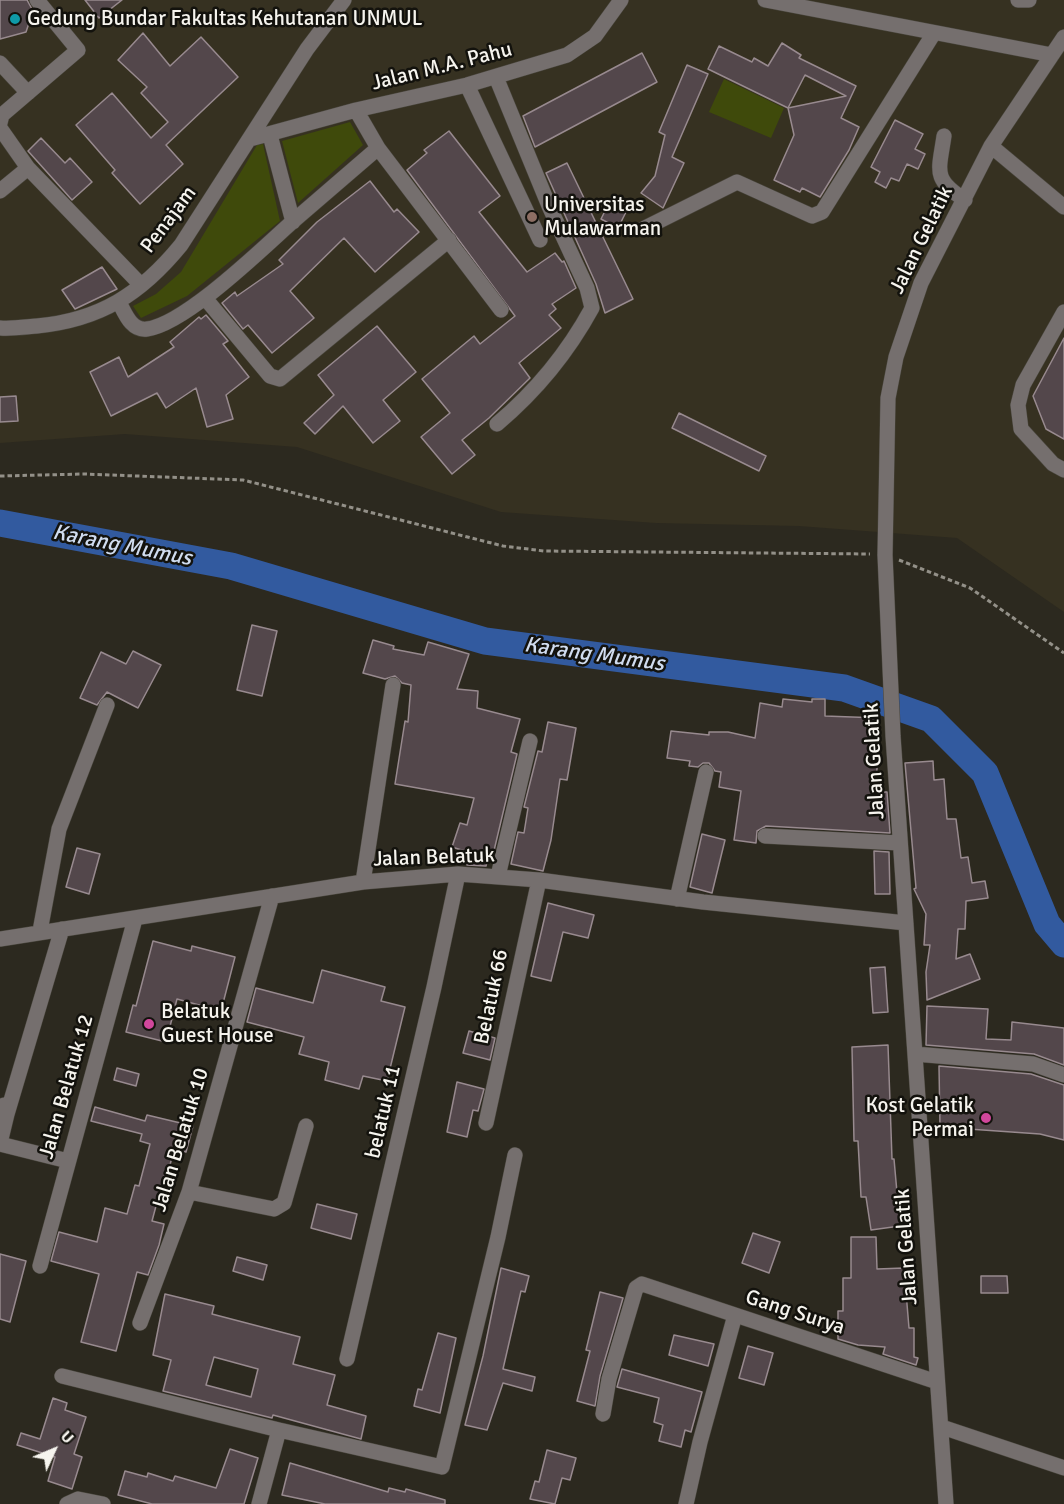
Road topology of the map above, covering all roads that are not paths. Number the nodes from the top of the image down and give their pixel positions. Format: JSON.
{"nodes":[{"id":1,"x":37,"y":0,"type":"edge"},
{"id":2,"x":344,"y":0,"type":"edge"},
{"id":3,"x":621,"y":0,"type":"edge"},
{"id":4,"x":765,"y":0,"type":"edge"},
{"id":5,"x":1018,"y":0,"type":"edge"},
{"id":6,"x":1029,"y":0,"type":"edge"},
{"id":7,"x":828,"y":6,"type":"edge"},
{"id":8,"x":934,"y":33,"type":"junction"},
{"id":9,"x":1060,"y":47,"type":"edge"},
{"id":10,"x":0,"y":63,"type":"edge"},
{"id":11,"x":496,"y":77,"type":"junction"},
{"id":12,"x":467,"y":85,"type":"junction"},
{"id":13,"x":28,"y":93,"type":"junction"},
{"id":14,"x":356,"y":110,"type":"junction"},
{"id":15,"x":0,"y":125,"type":"edge"},
{"id":16,"x":270,"y":135,"type":"junction"},
{"id":17,"x":944,"y":136,"type":"dead end"},
{"id":18,"x":250,"y":139,"type":"junction"},
{"id":19,"x":991,"y":146,"type":"junction"},
{"id":20,"x":378,"y":148,"type":"junction"},
{"id":21,"x":28,"y":168,"type":"junction"},
{"id":22,"x":0,"y":191,"type":"edge"},
{"id":23,"x":964,"y":200,"type":"junction"},
{"id":24,"x":1064,"y":207,"type":"edge"},
{"id":25,"x":293,"y":222,"type":"junction"},
{"id":26,"x":645,"y":228,"type":"dead end"},
{"id":27,"x":449,"y":240,"type":"junction"},
{"id":28,"x":540,"y":240,"type":"dead end"},
{"id":29,"x":141,"y":285,"type":"junction"},
{"id":30,"x":205,"y":298,"type":"junction"},
{"id":31,"x":120,"y":302,"type":"junction"},
{"id":32,"x":501,"y":309,"type":"dead end"},
{"id":33,"x":1064,"y":312,"type":"edge"},
{"id":34,"x":0,"y":328,"type":"edge"},
{"id":35,"x":497,"y":424,"type":"dead end"},
{"id":36,"x":1064,"y":470,"type":"edge"},
{"id":37,"x":393,"y":685,"type":"dead end"},
{"id":38,"x":106,"y":705,"type":"dead end"},
{"id":39,"x":530,"y":741,"type":"dead end"},
{"id":40,"x":706,"y":772,"type":"dead end"},
{"id":41,"x":765,"y":836,"type":"dead end"},
{"id":42,"x":900,"y":843,"type":"junction"},
{"id":43,"x":458,"y":874,"type":"junction"},
{"id":44,"x":498,"y":876,"type":"junction"},
{"id":45,"x":539,"y":880,"type":"junction"},
{"id":46,"x":363,"y":882,"type":"junction"},
{"id":47,"x":272,"y":896,"type":"junction"},
{"id":48,"x":677,"y":899,"type":"junction"},
{"id":49,"x":135,"y":919,"type":"junction"},
{"id":50,"x":906,"y":923,"type":"junction"},
{"id":51,"x":62,"y":928,"type":"junction"},
{"id":52,"x":40,"y":931,"type":"junction"},
{"id":53,"x":0,"y":939,"type":"edge"},
{"id":54,"x":915,"y":1054,"type":"junction"},
{"id":55,"x":1064,"y":1075,"type":"edge"},
{"id":56,"x":4,"y":1108,"type":"edge"},
{"id":57,"x":486,"y":1124,"type":"dead end"},
{"id":58,"x":306,"y":1126,"type":"dead end"},
{"id":59,"x":0,"y":1143,"type":"edge"},
{"id":60,"x":515,"y":1155,"type":"dead end"},
{"id":61,"x":68,"y":1161,"type":"junction"},
{"id":62,"x":189,"y":1192,"type":"junction"},
{"id":63,"x":40,"y":1266,"type":"dead end"},
{"id":64,"x":735,"y":1315,"type":"junction"},
{"id":65,"x":141,"y":1323,"type":"dead end"},
{"id":66,"x":347,"y":1359,"type":"dead end"},
{"id":67,"x":62,"y":1376,"type":"dead end"},
{"id":68,"x":937,"y":1382,"type":"junction"},
{"id":69,"x":603,"y":1414,"type":"dead end"},
{"id":70,"x":942,"y":1426,"type":"junction"},
{"id":71,"x":279,"y":1430,"type":"junction"},
{"id":72,"x":1064,"y":1468,"type":"edge"},
{"id":73,"x":67,"y":1504,"type":"edge"},
{"id":74,"x":103,"y":1504,"type":"edge"},
{"id":75,"x":259,"y":1504,"type":"edge"},
{"id":76,"x":686,"y":1504,"type":"edge"},
{"id":77,"x":946,"y":1504,"type":"edge"}],
"edges":[{"from":1,"to":13,"type":"street"},
{"from":2,"to":18,"type":"street","name":"Penajam"},
{"from":3,"to":11,"type":"street","name":"Jalan M.A. Pahu"},
{"from":4,"to":7,"type":"street"},
{"from":5,"to":6,"type":"street"},
{"from":7,"to":8,"type":"street"},
{"from":8,"to":9,"type":"street"},
{"from":8,"to":26,"type":"street"},
{"from":9,"to":19,"type":"street","name":"Jalan Gelatik"},
{"from":10,"to":13,"type":"street"},
{"from":11,"to":12,"type":"street","name":"Jalan M.A. Pahu"},
{"from":11,"to":35,"type":"street"},
{"from":12,"to":14,"type":"street","name":"Jalan M.A. Pahu"},
{"from":12,"to":28,"type":"street"},
{"from":13,"to":15,"type":"street"},
{"from":14,"to":16,"type":"street","name":"Jalan M.A. Pahu"},
{"from":14,"to":20,"type":"street"},
{"from":15,"to":21,"type":"street"},
{"from":16,"to":18,"type":"street","name":"Jalan M.A. Pahu"},
{"from":16,"to":25,"type":"street"},
{"from":17,"to":23,"type":"street"},
{"from":18,"to":29,"type":"street","name":"Penajam"},
{"from":19,"to":23,"type":"street","name":"Jalan Gelatik"},
{"from":19,"to":24,"type":"street"},
{"from":20,"to":25,"type":"street"},
{"from":20,"to":27,"type":"street"},
{"from":21,"to":22,"type":"street"},
{"from":21,"to":29,"type":"street"},
{"from":23,"to":42,"type":"street","name":"Jalan Gelatik"},
{"from":25,"to":30,"type":"street"},
{"from":27,"to":30,"type":"street"},
{"from":27,"to":32,"type":"street"},
{"from":29,"to":31,"type":"street","name":"Penajam"},
{"from":30,"to":31,"type":"street"},
{"from":31,"to":34,"type":"street","name":"Penajam"},
{"from":33,"to":36,"type":"street"},
{"from":37,"to":46,"type":"street"},
{"from":38,"to":52,"type":"street"},
{"from":39,"to":44,"type":"street"},
{"from":40,"to":48,"type":"street"},
{"from":41,"to":42,"type":"street"},
{"from":42,"to":50,"type":"street","name":"Jalan Gelatik"},
{"from":43,"to":44,"type":"street","name":"Jalan Belatuk"},
{"from":43,"to":46,"type":"street","name":"Jalan Belatuk"},
{"from":43,"to":66,"type":"street","name":"belatuk 11"},
{"from":44,"to":45,"type":"street","name":"Jalan Belatuk"},
{"from":45,"to":48,"type":"street","name":"Jalan Belatuk"},
{"from":45,"to":57,"type":"street","name":"Belatuk 66"},
{"from":46,"to":47,"type":"street","name":"Jalan Belatuk"},
{"from":47,"to":49,"type":"street","name":"Jalan Belatuk"},
{"from":47,"to":62,"type":"street","name":"Jalan Belatuk 10"},
{"from":48,"to":50,"type":"street","name":"Jalan Belatuk"},
{"from":49,"to":51,"type":"street","name":"Jalan Belatuk"},
{"from":49,"to":61,"type":"street","name":"Jalan Belatuk 12"},
{"from":50,"to":54,"type":"street","name":"Jalan Gelatik"},
{"from":51,"to":52,"type":"street","name":"Jalan Belatuk"},
{"from":51,"to":56,"type":"street"},
{"from":52,"to":53,"type":"street","name":"Jalan Belatuk"},
{"from":54,"to":55,"type":"street"},
{"from":54,"to":68,"type":"street","name":"Jalan Gelatik"},
{"from":56,"to":59,"type":"street"},
{"from":58,"to":62,"type":"street"},
{"from":59,"to":61,"type":"street"},
{"from":60,"to":71,"type":"street"},
{"from":61,"to":63,"type":"street","name":"Jalan Belatuk 12"},
{"from":62,"to":65,"type":"street","name":"Jalan Belatuk 10"},
{"from":64,"to":68,"type":"street","name":"Gang Surya"},
{"from":64,"to":69,"type":"street","name":"Gang Surya"},
{"from":64,"to":76,"type":"street"},
{"from":67,"to":71,"type":"street"},
{"from":68,"to":70,"type":"street","name":"Jalan Gelatik"},
{"from":70,"to":72,"type":"street"},
{"from":70,"to":77,"type":"street","name":"Jalan Gelatik"},
{"from":71,"to":75,"type":"street"},
{"from":73,"to":74,"type":"street"}]}
